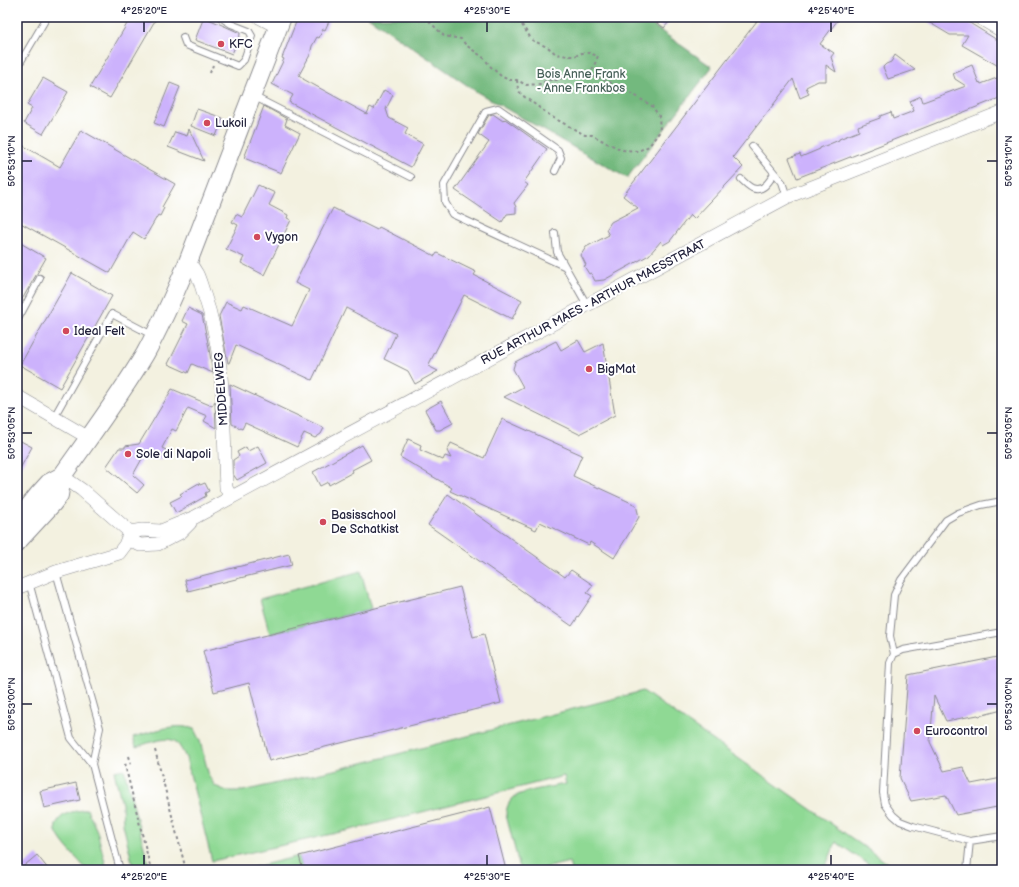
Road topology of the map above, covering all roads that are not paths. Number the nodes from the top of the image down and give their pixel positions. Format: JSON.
{"nodes":[{"id":1,"x":47,"y":17,"type":"edge"},
{"id":2,"x":220,"y":17,"type":"edge"},
{"id":3,"x":259,"y":17,"type":"edge"},
{"id":4,"x":978,"y":17,"type":"edge"},
{"id":5,"x":280,"y":22,"type":"edge"},
{"id":6,"x":1002,"y":31,"type":"edge"},
{"id":7,"x":183,"y":37,"type":"dead end"},
{"id":8,"x":17,"y":68,"type":"edge"},
{"id":9,"x":252,"y":96,"type":"junction"},
{"id":10,"x":1002,"y":112,"type":"edge"},
{"id":11,"x":752,"y":146,"type":"dead end"},
{"id":12,"x":554,"y":171,"type":"dead end"},
{"id":13,"x":774,"y":173,"type":"junction"},
{"id":14,"x":412,"y":176,"type":"dead end"},
{"id":15,"x":741,"y":179,"type":"dead end"},
{"id":16,"x":787,"y":197,"type":"junction"},
{"id":17,"x":555,"y":233,"type":"dead end"},
{"id":18,"x":188,"y":262,"type":"junction"},
{"id":19,"x":564,"y":266,"type":"junction"},
{"id":20,"x":40,"y":278,"type":"dead end"},
{"id":21,"x":587,"y":305,"type":"junction"},
{"id":22,"x":17,"y":321,"type":"edge"},
{"id":23,"x":153,"y":336,"type":"junction"},
{"id":24,"x":17,"y":396,"type":"edge"},
{"id":25,"x":54,"y":417,"type":"junction"},
{"id":26,"x":89,"y":438,"type":"junction"},
{"id":27,"x":62,"y":476,"type":"junction"},
{"id":28,"x":231,"y":497,"type":"junction"},
{"id":29,"x":1002,"y":501,"type":"edge"},
{"id":30,"x":17,"y":522,"type":"edge"},
{"id":31,"x":130,"y":532,"type":"junction"},
{"id":32,"x":17,"y":542,"type":"edge"},
{"id":33,"x":56,"y":572,"type":"junction"},
{"id":34,"x":23,"y":582,"type":"edge"},
{"id":35,"x":17,"y":588,"type":"edge"},
{"id":36,"x":1002,"y":632,"type":"edge"},
{"id":37,"x":894,"y":654,"type":"junction"},
{"id":38,"x":92,"y":764,"type":"junction"},
{"id":39,"x":1002,"y":836,"type":"edge"},
{"id":40,"x":970,"y":841,"type":"junction"},
{"id":41,"x":120,"y":870,"type":"edge"},
{"id":42,"x":967,"y":870,"type":"edge"}],
"edges":[{"from":1,"to":8,"type":"lane"},
{"from":2,"to":7,"type":"lane"},
{"from":3,"to":5,"type":"street"},
{"from":4,"to":6,"type":"street"},
{"from":5,"to":9,"type":"main road"},
{"from":9,"to":14,"type":"lane"},
{"from":9,"to":18,"type":"main road"},
{"from":10,"to":16,"type":"street","name":"RUE ARTHUR MAES - ARTHUR MAESSTRAAT"},
{"from":11,"to":13,"type":"lane"},
{"from":12,"to":19,"type":"lane"},
{"from":13,"to":15,"type":"lane"},
{"from":13,"to":16,"type":"lane"},
{"from":16,"to":21,"type":"street","name":"RUE ARTHUR MAES - ARTHUR MAESSTRAAT"},
{"from":17,"to":19,"type":"lane"},
{"from":18,"to":23,"type":"main road"},
{"from":18,"to":28,"type":"street","name":"MIDDELWEG"},
{"from":19,"to":21,"type":"lane"},
{"from":20,"to":22,"type":"lane"},
{"from":21,"to":28,"type":"street","name":"RUE ARTHUR MAES - ARTHUR MAESSTRAAT"},
{"from":23,"to":25,"type":"lane"},
{"from":23,"to":26,"type":"main road"},
{"from":24,"to":25,"type":"street"},
{"from":25,"to":26,"type":"street"},
{"from":26,"to":27,"type":"main road"},
{"from":27,"to":30,"type":"main road"},
{"from":27,"to":31,"type":"street","name":"RUE ARTHUR MAES - ARTHUR MAESSTRAAT"},
{"from":27,"to":32,"type":"main road"},
{"from":28,"to":31,"type":"street","name":"RUE ARTHUR MAES - ARTHUR MAESSTRAAT"},
{"from":29,"to":37,"type":"lane"},
{"from":31,"to":33,"type":"street"},
{"from":33,"to":34,"type":"street"},
{"from":33,"to":38,"type":"lane"},
{"from":34,"to":35,"type":"street"},
{"from":34,"to":38,"type":"lane"},
{"from":36,"to":37,"type":"lane"},
{"from":37,"to":40,"type":"lane"},
{"from":38,"to":41,"type":"lane"},
{"from":39,"to":40,"type":"lane"},
{"from":40,"to":42,"type":"lane"}]}
